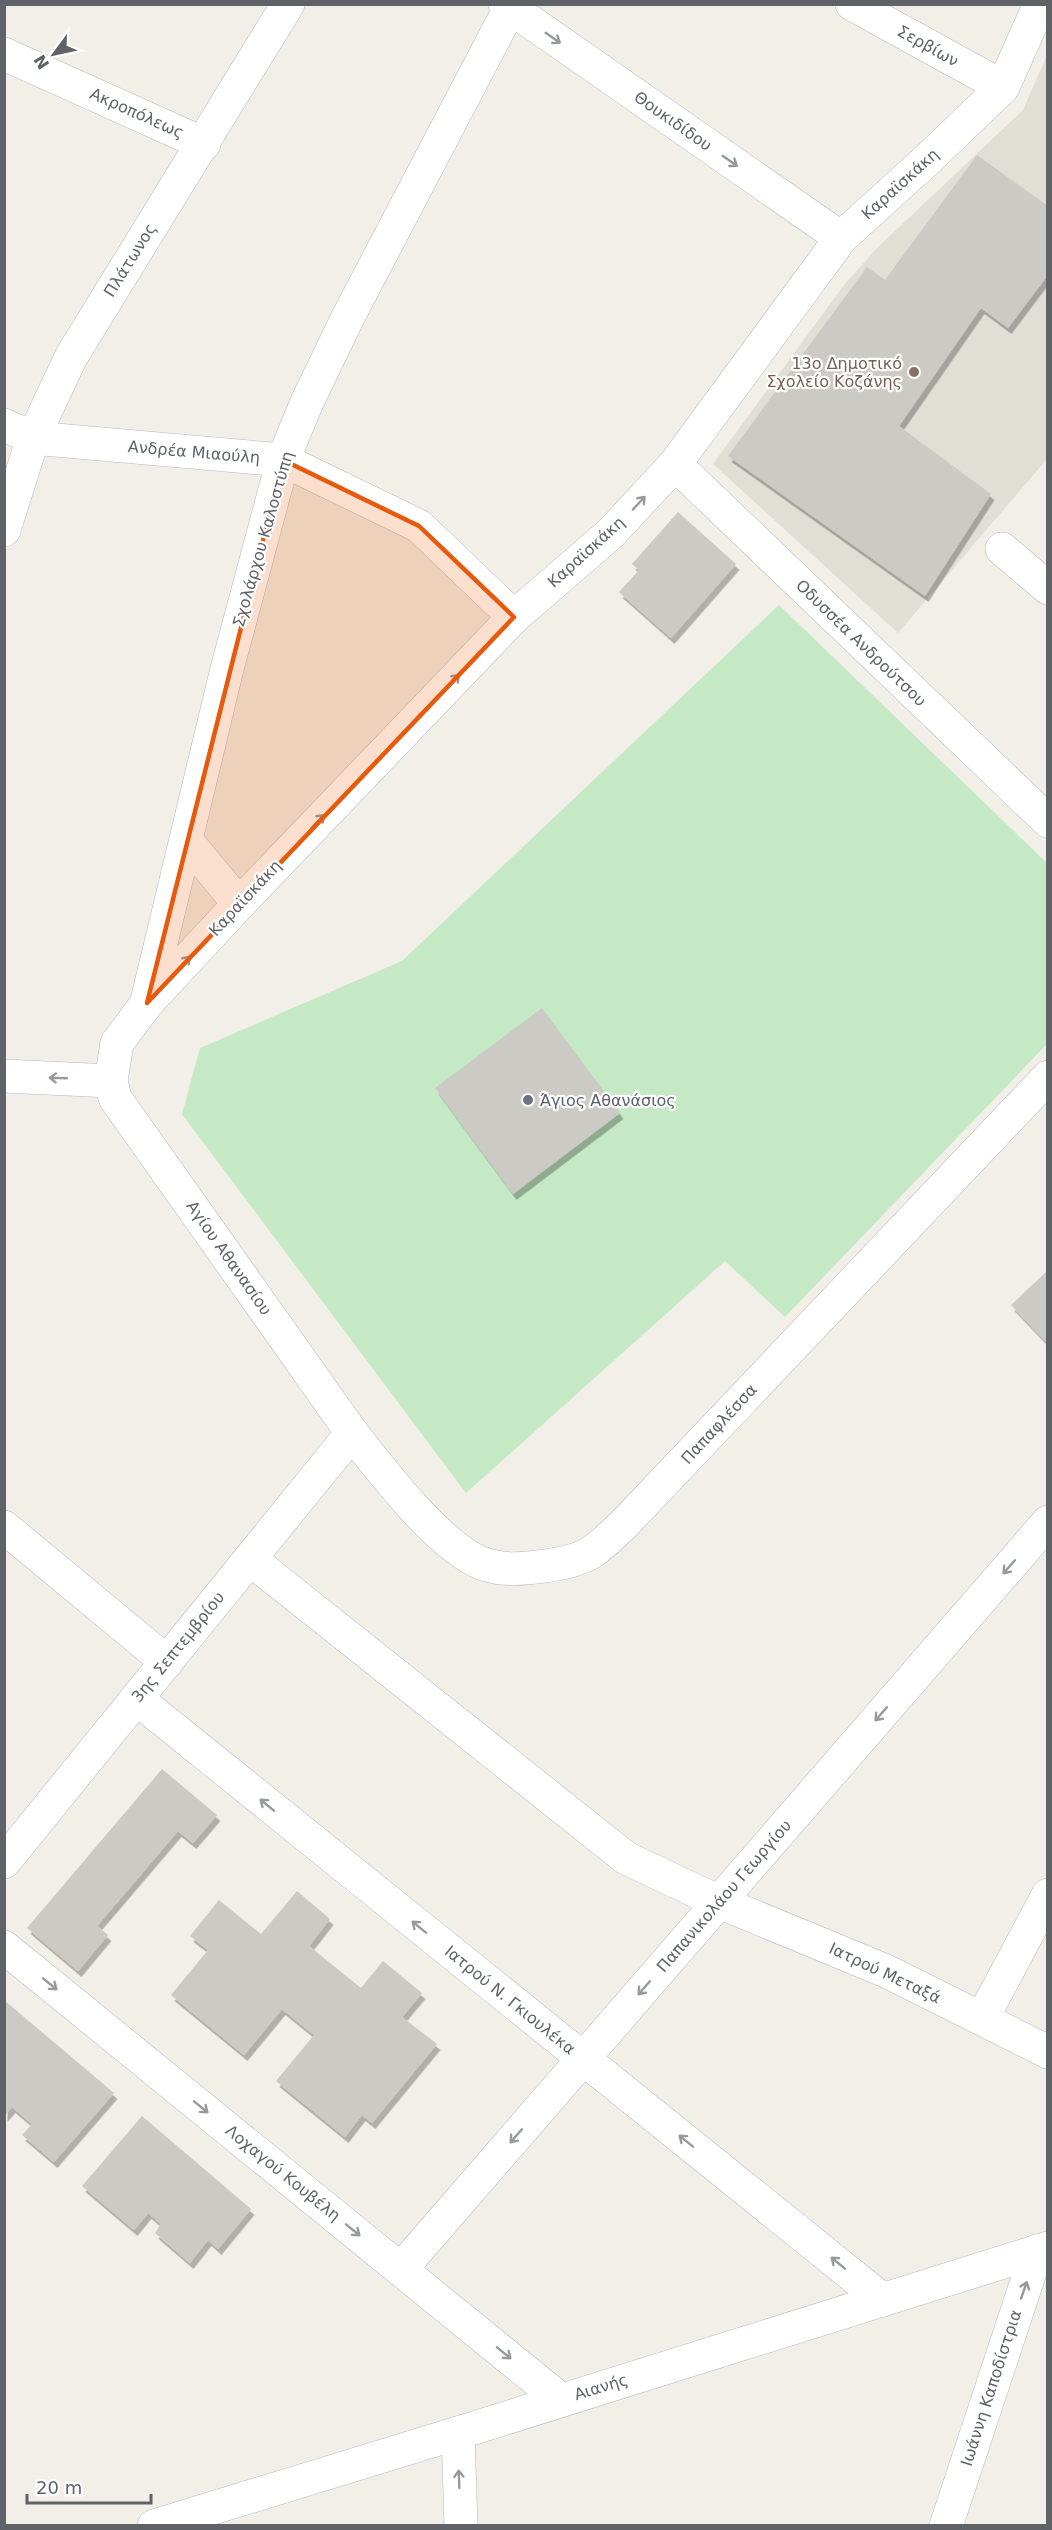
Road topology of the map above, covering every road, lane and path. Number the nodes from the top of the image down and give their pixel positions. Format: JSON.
{"nodes":[{"id":1,"x":288,"y":4,"type":"edge"},
{"id":2,"x":852,"y":4,"type":"edge"},
{"id":3,"x":1040,"y":4,"type":"edge"},
{"id":4,"x":507,"y":6,"type":"edge"},
{"id":5,"x":4,"y":54,"type":"edge"},
{"id":6,"x":1003,"y":87,"type":"junction"},
{"id":7,"x":204,"y":144,"type":"junction"},
{"id":8,"x":841,"y":238,"type":"junction"},
{"id":9,"x":19,"y":431,"type":"edge"},
{"id":10,"x":283,"y":460,"type":"junction"},
{"id":11,"x":675,"y":464,"type":"junction"},
{"id":12,"x":4,"y":530,"type":"edge"},
{"id":13,"x":1002,"y":549,"type":"dead end"},
{"id":14,"x":1047,"y":588,"type":"edge"},
{"id":15,"x":514,"y":617,"type":"junction"},
{"id":16,"x":1047,"y":821,"type":"edge"},
{"id":17,"x":186,"y":840,"type":"junction"},
{"id":18,"x":239,"y":903,"type":"junction"},
{"id":19,"x":147,"y":1003,"type":"junction"},
{"id":20,"x":4,"y":1076,"type":"edge"},
{"id":21,"x":1047,"y":1077,"type":"edge"},
{"id":22,"x":111,"y":1081,"type":"junction"},
{"id":23,"x":352,"y":1433,"type":"junction"},
{"id":24,"x":1047,"y":1522,"type":"edge"},
{"id":25,"x":4,"y":1527,"type":"edge"},
{"id":26,"x":250,"y":1559,"type":"junction"},
{"id":27,"x":167,"y":1662,"type":"junction"},
{"id":28,"x":137,"y":1699,"type":"junction"},
{"id":29,"x":4,"y":1862,"type":"edge"},
{"id":30,"x":1047,"y":1895,"type":"edge"},
{"id":31,"x":719,"y":1902,"type":"junction"},
{"id":32,"x":4,"y":1947,"type":"edge"},
{"id":33,"x":982,"y":2019,"type":"junction"},
{"id":34,"x":1047,"y":2052,"type":"edge"},
{"id":35,"x":583,"y":2059,"type":"junction"},
{"id":36,"x":1042,"y":2249,"type":"edge"},
{"id":37,"x":401,"y":2269,"type":"junction"},
{"id":38,"x":883,"y":2300,"type":"junction"},
{"id":39,"x":561,"y":2400,"type":"junction"},
{"id":40,"x":458,"y":2433,"type":"junction"},
{"id":41,"x":154,"y":2526,"type":"edge"},
{"id":42,"x":461,"y":2526,"type":"edge"},
{"id":43,"x":946,"y":2526,"type":"edge"}],
"edges":[{"from":1,"to":7,"type":"street","name":"Πλάτωνος"},
{"from":2,"to":6,"type":"street","name":"Σερβίων"},
{"from":3,"to":6,"type":"street","name":"Καραϊσκάκη"},
{"from":4,"to":8,"type":"street","name":"Θουκιδίδου","one_way":true},
{"from":4,"to":10,"type":"street","name":"Σχολάρχου Καλοστύπη"},
{"from":5,"to":7,"type":"street","name":"Ακροπόλεως"},
{"from":6,"to":8,"type":"street","name":"Καραϊσκάκη"},
{"from":7,"to":9,"type":"street","name":"Πλάτωνος"},
{"from":8,"to":11,"type":"street","name":"Καραϊσκάκη"},
{"from":9,"to":10,"type":"street","name":"Ανδρέα Μιαούλη"},
{"from":9,"to":12,"type":"street","name":"Πλάτωνος"},
{"from":10,"to":15,"type":"street","name":"Ανδρέα Μιαούλη"},
{"from":10,"to":17,"type":"street","name":"Σχολάρχου Καλοστύπη"},
{"from":15,"to":11,"type":"street","name":"Καραϊσκάκη","one_way":true},
{"from":11,"to":16,"type":"street","name":"Οδυσσέα Ανδρούτσου"},
{"from":13,"to":14,"type":"street"},
{"from":18,"to":15,"type":"street","name":"Καραϊσκάκη","one_way":true},
{"from":17,"to":18,"type":"street"},
{"from":17,"to":19,"type":"street","name":"Σχολάρχου Καλοστύπη"},
{"from":19,"to":18,"type":"street","name":"Καραϊσκάκη","one_way":true},
{"from":19,"to":22,"type":"street","name":"Καραϊσκάκη"},
{"from":22,"to":20,"type":"street","one_way":true},
{"from":21,"to":23,"type":"street","name":"Παπαφλέσσα"},
{"from":22,"to":23,"type":"street","name":"Αγίου Αθανασίου"},
{"from":23,"to":26,"type":"street","name":"3ης Σεπτεμβρίου"},
{"from":24,"to":31,"type":"street","name":"Παπανικολάου Γεωργίου","one_way":true},
{"from":25,"to":27,"type":"street"},
{"from":26,"to":27,"type":"street","name":"3ης Σεπτεμβρίου"},
{"from":26,"to":31,"type":"street","name":"Ιατρού Μεταξά"},
{"from":27,"to":28,"type":"street","name":"3ης Σεπτεμβρίου"},
{"from":28,"to":29,"type":"street","name":"3ης Σεπτεμβρίου"},
{"from":35,"to":28,"type":"street","name":"Ιατρού N. Γκιουλέκα","one_way":true},
{"from":30,"to":33,"type":"street"},
{"from":31,"to":33,"type":"street","name":"Ιατρού Μεταξά"},
{"from":31,"to":35,"type":"street","name":"Παπανικολάου Γεωργίου","one_way":true},
{"from":32,"to":37,"type":"street","name":"Λοχαγού Κουβέλη","one_way":true},
{"from":33,"to":34,"type":"street","name":"Ιατρού Μεταξά"},
{"from":35,"to":37,"type":"street","name":"Παπανικολάου Γεωργίου","one_way":true},
{"from":38,"to":35,"type":"street","name":"Ιατρού N. Γκιουλέκα","one_way":true},
{"from":36,"to":38,"type":"street","name":"Αιανής"},
{"from":43,"to":36,"type":"street","name":"Ιωάννη Καποδίστρια","one_way":true},
{"from":37,"to":39,"type":"street","name":"Λοχαγού Κουβέλη","one_way":true},
{"from":38,"to":39,"type":"street","name":"Αιανής"},
{"from":39,"to":40,"type":"street","name":"Αιανής"},
{"from":40,"to":41,"type":"street","name":"Αιανής"},
{"from":42,"to":40,"type":"street","one_way":true}]}
